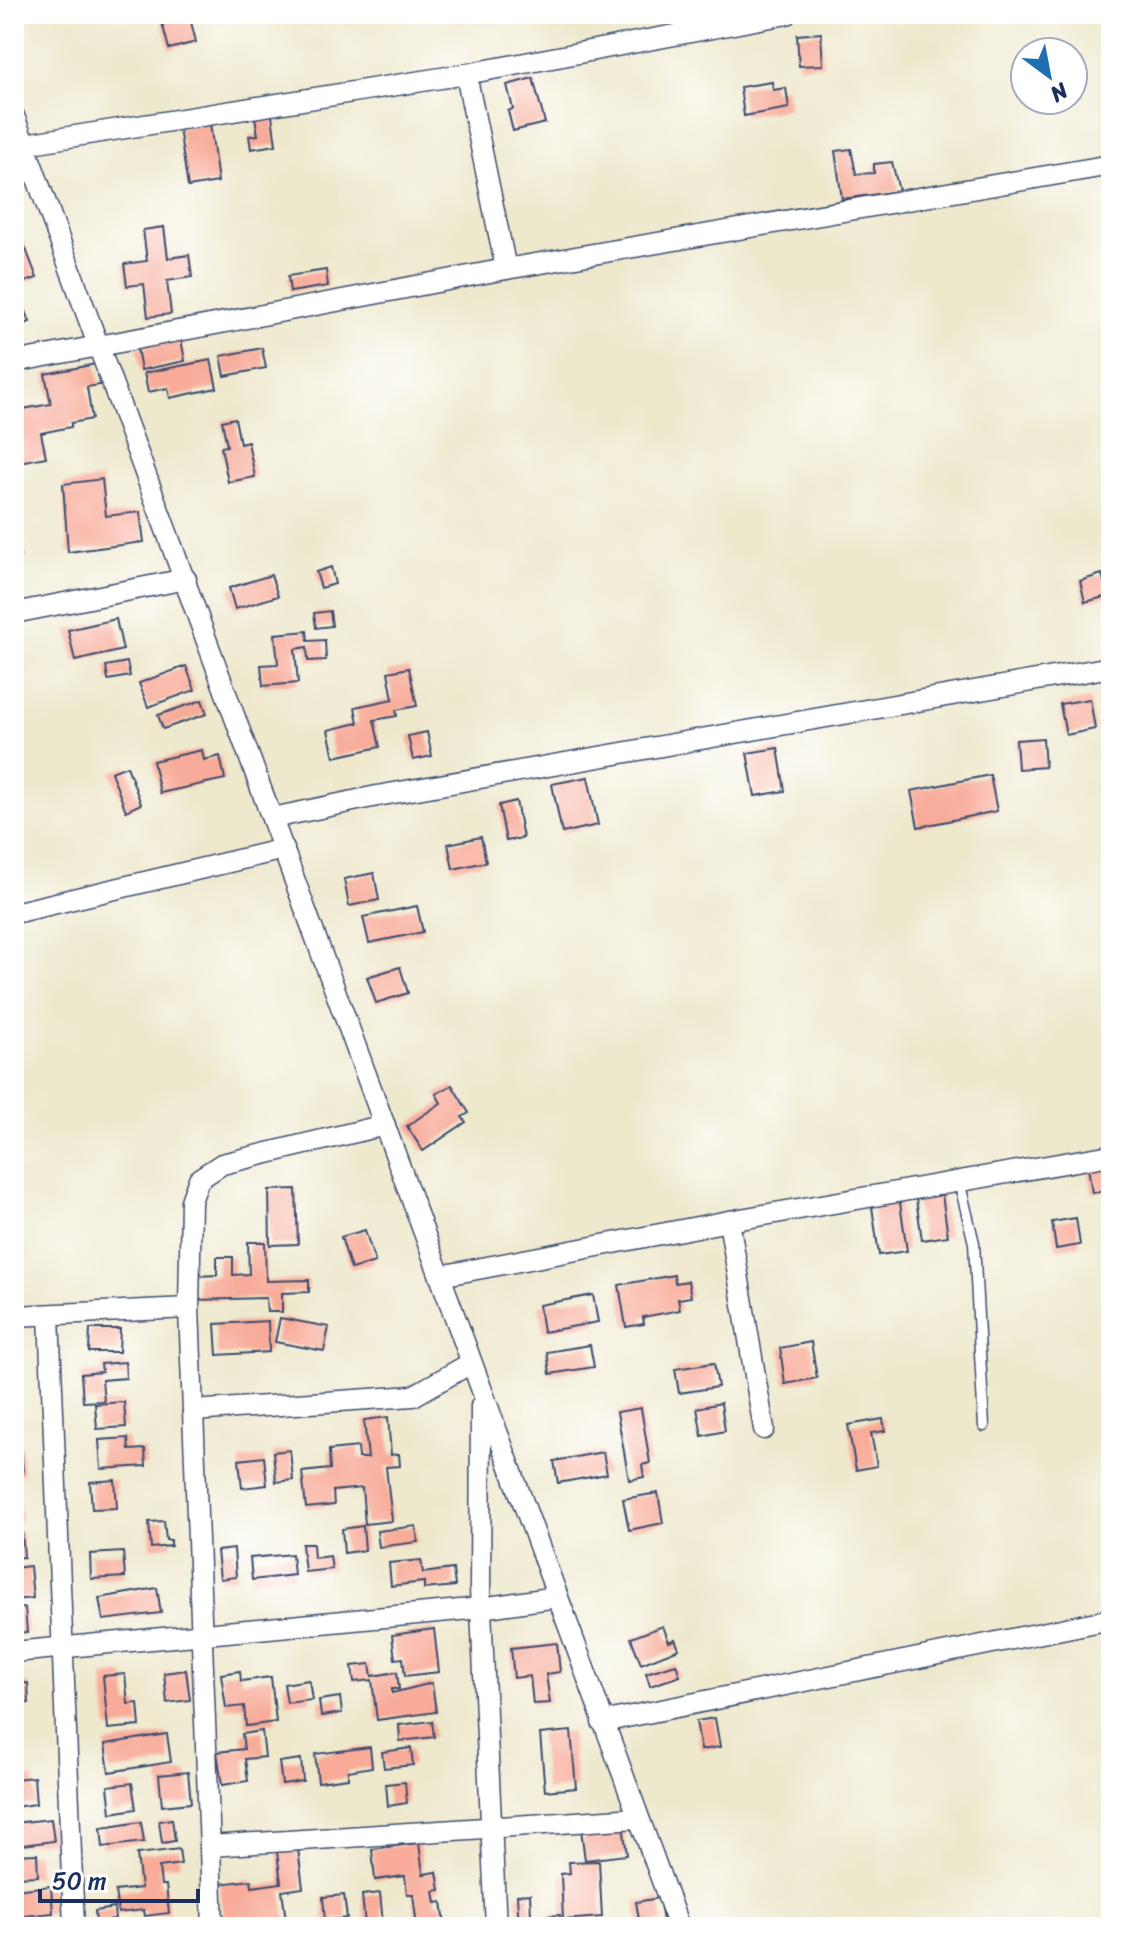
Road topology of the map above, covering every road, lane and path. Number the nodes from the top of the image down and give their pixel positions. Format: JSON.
{"nodes":[{"id":1,"x":787,"y":14,"type":"edge"},
{"id":2,"x":466,"y":74,"type":"junction"},
{"id":3,"x":14,"y":116,"type":"edge"},
{"id":4,"x":25,"y":144,"type":"junction"},
{"id":5,"x":1111,"y":165,"type":"edge"},
{"id":6,"x":506,"y":269,"type":"junction"},
{"id":7,"x":100,"y":344,"type":"junction"},
{"id":8,"x":14,"y":362,"type":"edge"},
{"id":9,"x":186,"y":579,"type":"junction"},
{"id":10,"x":14,"y":613,"type":"edge"},
{"id":11,"x":1111,"y":667,"type":"edge"},
{"id":12,"x":273,"y":818,"type":"junction"},
{"id":13,"x":284,"y":849,"type":"junction"},
{"id":14,"x":14,"y":913,"type":"edge"},
{"id":15,"x":385,"y":1125,"type":"junction"},
{"id":16,"x":1111,"y":1155,"type":"edge"},
{"id":17,"x":959,"y":1181,"type":"junction"},
{"id":18,"x":729,"y":1221,"type":"junction"},
{"id":19,"x":440,"y":1276,"type":"junction"},
{"id":20,"x":189,"y":1308,"type":"junction"},
{"id":21,"x":49,"y":1315,"type":"junction"},
{"id":22,"x":14,"y":1316,"type":"edge"},
{"id":23,"x":471,"y":1363,"type":"junction"},
{"id":24,"x":481,"y":1390,"type":"junction"},
{"id":25,"x":193,"y":1411,"type":"junction"},
{"id":26,"x":984,"y":1426,"type":"dead end"},
{"id":27,"x":764,"y":1429,"type":"dead end"},
{"id":28,"x":557,"y":1597,"type":"junction"},
{"id":29,"x":481,"y":1608,"type":"junction"},
{"id":30,"x":1111,"y":1619,"type":"edge"},
{"id":31,"x":202,"y":1634,"type":"junction"},
{"id":32,"x":63,"y":1647,"type":"junction"},
{"id":33,"x":14,"y":1652,"type":"edge"},
{"id":34,"x":602,"y":1722,"type":"junction"},
{"id":35,"x":637,"y":1818,"type":"junction"},
{"id":36,"x":492,"y":1828,"type":"junction"},
{"id":37,"x":210,"y":1846,"type":"junction"},
{"id":38,"x":74,"y":1927,"type":"edge"},
{"id":39,"x":213,"y":1927,"type":"edge"},
{"id":40,"x":496,"y":1927,"type":"edge"},
{"id":41,"x":679,"y":1927,"type":"edge"}],
"edges":[{"from":1,"to":2,"type":"street"},
{"from":2,"to":4,"type":"street"},
{"from":2,"to":6,"type":"street"},
{"from":3,"to":4,"type":"street"},
{"from":4,"to":7,"type":"street"},
{"from":5,"to":6,"type":"street"},
{"from":6,"to":7,"type":"street"},
{"from":7,"to":8,"type":"street"},
{"from":7,"to":9,"type":"street"},
{"from":9,"to":10,"type":"street"},
{"from":9,"to":12,"type":"street"},
{"from":11,"to":12,"type":"street"},
{"from":12,"to":13,"type":"street"},
{"from":13,"to":14,"type":"street"},
{"from":13,"to":15,"type":"street"},
{"from":15,"to":19,"type":"street"},
{"from":15,"to":20,"type":"street"},
{"from":16,"to":17,"type":"street"},
{"from":17,"to":18,"type":"street"},
{"from":17,"to":26,"type":"lane"},
{"from":18,"to":19,"type":"street"},
{"from":18,"to":27,"type":"street"},
{"from":19,"to":23,"type":"street"},
{"from":20,"to":21,"type":"street"},
{"from":20,"to":25,"type":"street"},
{"from":21,"to":22,"type":"street"},
{"from":21,"to":32,"type":"street"},
{"from":23,"to":24,"type":"street"},
{"from":23,"to":25,"type":"street"},
{"from":24,"to":28,"type":"street"},
{"from":24,"to":29,"type":"street"},
{"from":25,"to":31,"type":"street"},
{"from":28,"to":29,"type":"street"},
{"from":28,"to":34,"type":"street"},
{"from":29,"to":31,"type":"street"},
{"from":29,"to":36,"type":"street"},
{"from":30,"to":34,"type":"street"},
{"from":31,"to":32,"type":"street"},
{"from":31,"to":37,"type":"street"},
{"from":32,"to":33,"type":"street"},
{"from":32,"to":38,"type":"street"},
{"from":34,"to":35,"type":"street"},
{"from":35,"to":36,"type":"street"},
{"from":35,"to":41,"type":"street"},
{"from":36,"to":37,"type":"street"},
{"from":36,"to":40,"type":"street"},
{"from":37,"to":39,"type":"street"}]}
